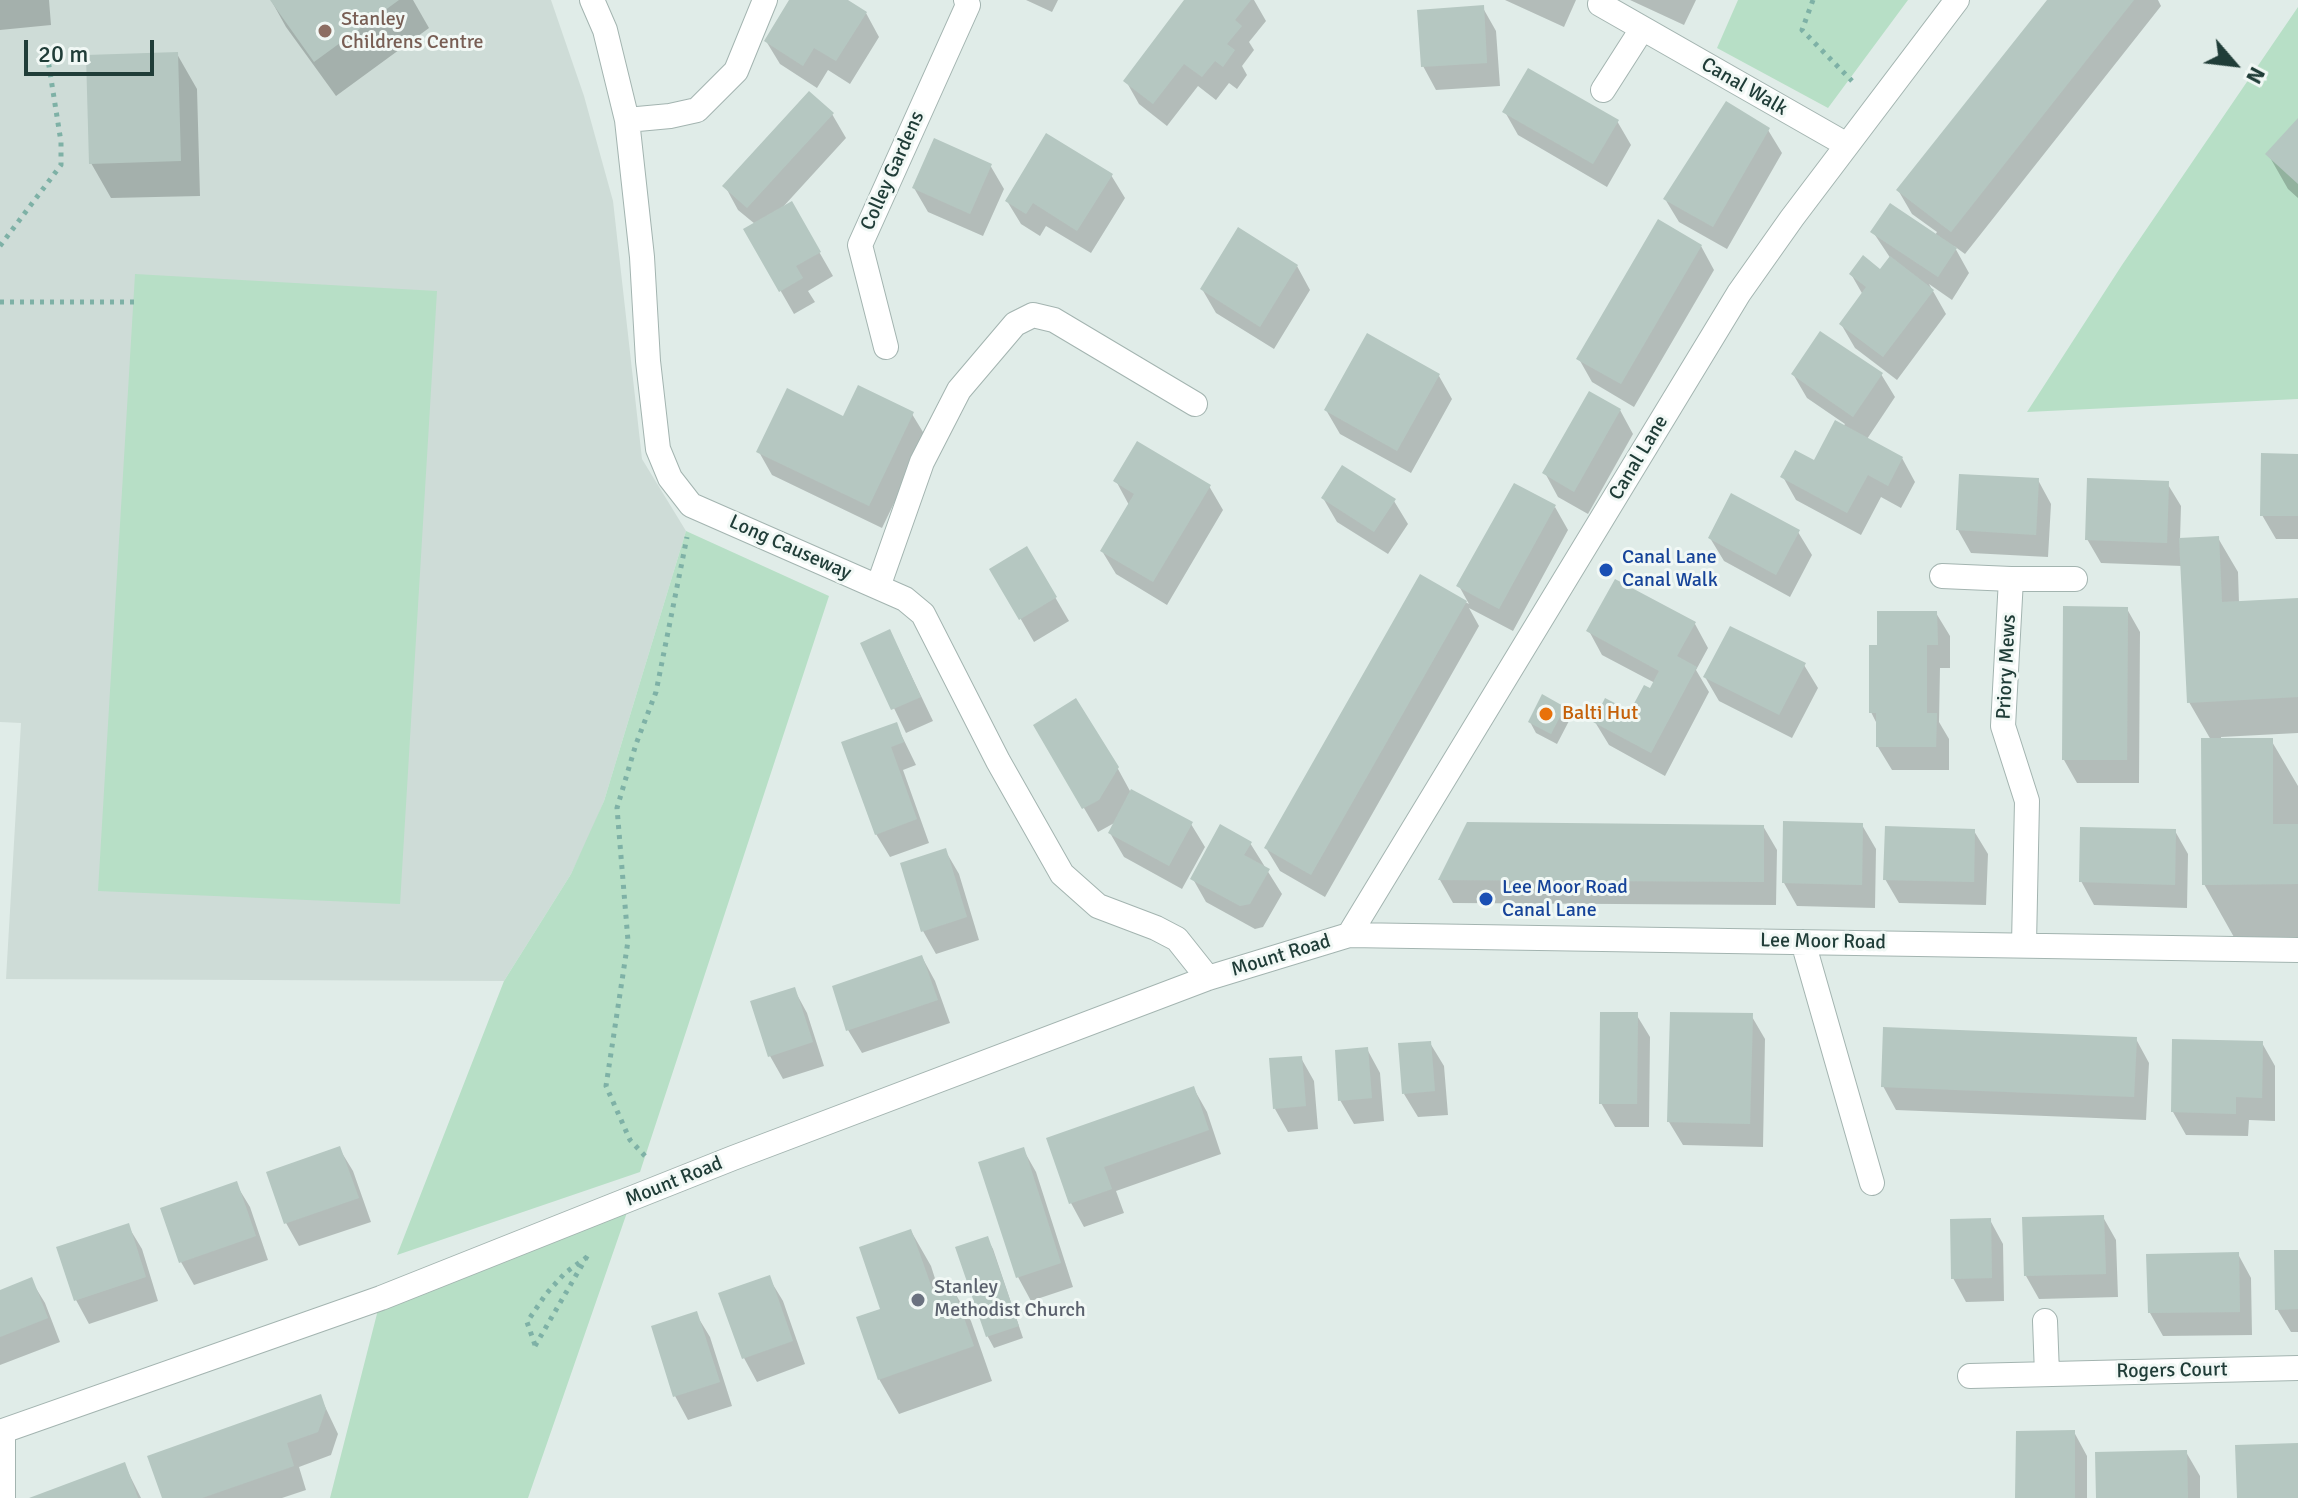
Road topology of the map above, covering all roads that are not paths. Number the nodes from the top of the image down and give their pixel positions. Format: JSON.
{"nodes":[{"id":1,"x":592,"y":0,"type":"edge"},
{"id":2,"x":765,"y":0,"type":"edge"},
{"id":3,"x":966,"y":0,"type":"edge"},
{"id":4,"x":1957,"y":0,"type":"edge"},
{"id":5,"x":1600,"y":4,"type":"dead end"},
{"id":6,"x":1642,"y":29,"type":"junction"},
{"id":7,"x":1603,"y":90,"type":"dead end"},
{"id":8,"x":627,"y":120,"type":"junction"},
{"id":9,"x":1847,"y":145,"type":"junction"},
{"id":10,"x":886,"y":347,"type":"dead end"},
{"id":11,"x":1195,"y":404,"type":"dead end"},
{"id":12,"x":1942,"y":576,"type":"dead end"},
{"id":13,"x":2011,"y":579,"type":"junction"},
{"id":14,"x":2075,"y":579,"type":"dead end"},
{"id":15,"x":878,"y":587,"type":"junction"},
{"id":16,"x":1349,"y":935,"type":"junction"},
{"id":17,"x":1803,"y":942,"type":"junction"},
{"id":18,"x":2024,"y":944,"type":"junction"},
{"id":19,"x":2298,"y":950,"type":"edge"},
{"id":20,"x":1208,"y":978,"type":"junction"},
{"id":21,"x":1872,"y":1183,"type":"dead end"},
{"id":22,"x":2045,"y":1321,"type":"dead end"},
{"id":23,"x":2298,"y":1368,"type":"edge"},
{"id":24,"x":2047,"y":1374,"type":"junction"},
{"id":25,"x":1970,"y":1376,"type":"dead end"},
{"id":26,"x":2,"y":1432,"type":"edge"},
{"id":27,"x":3,"y":1498,"type":"edge"}],
"edges":[{"from":1,"to":8,"type":"street"},
{"from":2,"to":8,"type":"street"},
{"from":3,"to":10,"type":"street","name":"Colley Gardens"},
{"from":4,"to":9,"type":"street","name":"Canal Lane"},
{"from":5,"to":6,"type":"street","name":"Canal Walk"},
{"from":6,"to":7,"type":"street"},
{"from":6,"to":9,"type":"street","name":"Canal Walk"},
{"from":8,"to":15,"type":"street","name":"Long Causeway"},
{"from":9,"to":16,"type":"street","name":"Canal Lane"},
{"from":11,"to":15,"type":"street"},
{"from":12,"to":13,"type":"street"},
{"from":13,"to":14,"type":"street"},
{"from":13,"to":18,"type":"street","name":"Priory Mews"},
{"from":15,"to":20,"type":"street","name":"Long Causeway"},
{"from":16,"to":17,"type":"street","name":"Lee Moor Road"},
{"from":16,"to":20,"type":"street","name":"Mount Road"},
{"from":17,"to":18,"type":"street","name":"Lee Moor Road"},
{"from":17,"to":21,"type":"street"},
{"from":18,"to":19,"type":"street","name":"Lee Moor Road"},
{"from":20,"to":26,"type":"street","name":"Mount Road"},
{"from":22,"to":24,"type":"street"},
{"from":23,"to":24,"type":"street","name":"Rogers Court"},
{"from":24,"to":25,"type":"street","name":"Rogers Court"},
{"from":26,"to":27,"type":"street"}]}
